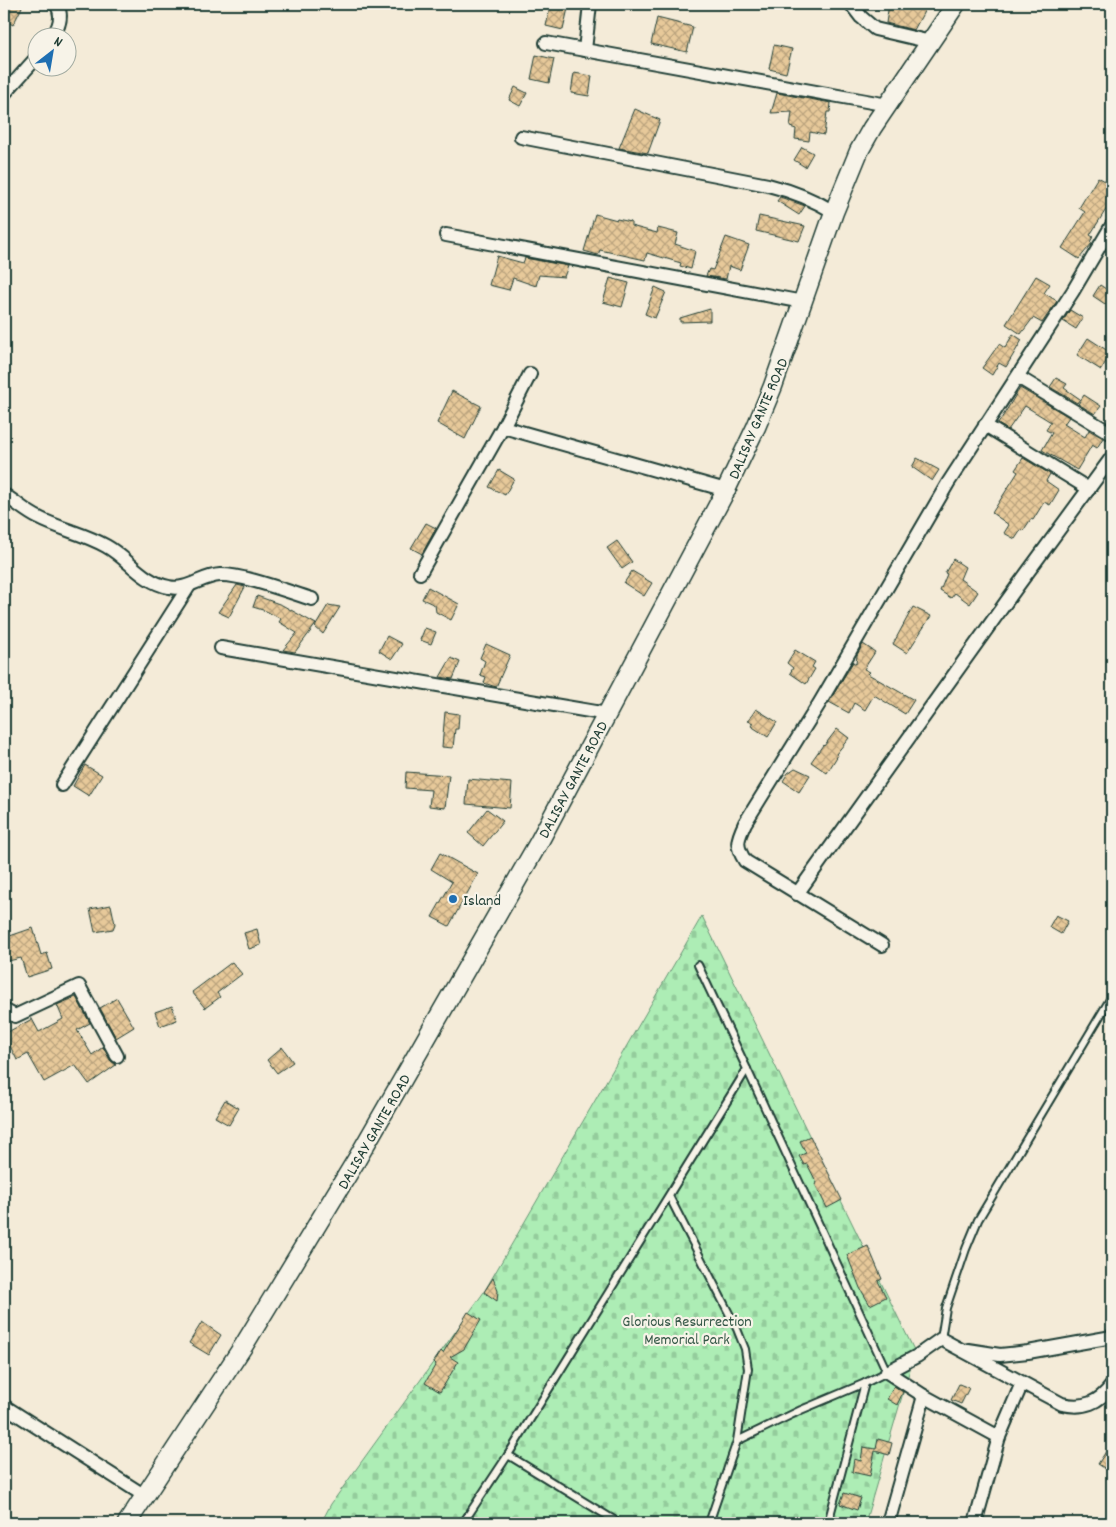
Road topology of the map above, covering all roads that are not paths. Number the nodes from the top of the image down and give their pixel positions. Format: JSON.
{"nodes":[{"id":1,"x":56,"y":4,"type":"edge"},
{"id":2,"x":590,"y":4,"type":"edge"},
{"id":3,"x":851,"y":4,"type":"edge"},
{"id":4,"x":956,"y":4,"type":"edge"},
{"id":5,"x":57,"y":28,"type":"edge"},
{"id":6,"x":931,"y":42,"type":"junction"},
{"id":7,"x":546,"y":43,"type":"dead end"},
{"id":8,"x":585,"y":50,"type":"junction"},
{"id":9,"x":28,"y":67,"type":"edge"},
{"id":10,"x":4,"y":94,"type":"edge"},
{"id":11,"x":888,"y":104,"type":"junction"},
{"id":12,"x":522,"y":138,"type":"dead end"},
{"id":13,"x":834,"y":212,"type":"junction"},
{"id":14,"x":1110,"y":234,"type":"edge"},
{"id":15,"x":446,"y":235,"type":"dead end"},
{"id":16,"x":803,"y":302,"type":"junction"},
{"id":17,"x":530,"y":374,"type":"dead end"},
{"id":18,"x":1018,"y":377,"type":"junction"},
{"id":19,"x":985,"y":425,"type":"junction"},
{"id":20,"x":502,"y":428,"type":"junction"},
{"id":21,"x":1112,"y":434,"type":"edge"},
{"id":22,"x":1112,"y":458,"type":"edge"},
{"id":23,"x":1089,"y":489,"type":"junction"},
{"id":24,"x":726,"y":490,"type":"junction"},
{"id":25,"x":4,"y":495,"type":"edge"},
{"id":26,"x":420,"y":573,"type":"dead end"},
{"id":27,"x":189,"y":586,"type":"junction"},
{"id":28,"x":312,"y":599,"type":"dead end"},
{"id":29,"x":221,"y":648,"type":"dead end"},
{"id":30,"x":607,"y":714,"type":"junction"},
{"id":31,"x":62,"y":784,"type":"dead end"},
{"id":32,"x":797,"y":894,"type":"junction"},
{"id":33,"x":882,"y":945,"type":"dead end"},
{"id":34,"x":698,"y":964,"type":"dead end"},
{"id":35,"x":1112,"y":996,"type":"edge"},
{"id":36,"x":4,"y":1010,"type":"edge"},
{"id":37,"x":117,"y":1056,"type":"dead end"},
{"id":38,"x":747,"y":1069,"type":"junction"},
{"id":39,"x":670,"y":1196,"type":"junction"},
{"id":40,"x":1112,"y":1337,"type":"edge"},
{"id":41,"x":942,"y":1339,"type":"junction"},
{"id":42,"x":956,"y":1348,"type":"junction"},
{"id":43,"x":887,"y":1372,"type":"junction"},
{"id":44,"x":865,"y":1383,"type":"junction"},
{"id":45,"x":1022,"y":1383,"type":"junction"},
{"id":46,"x":1112,"y":1385,"type":"edge"},
{"id":47,"x":924,"y":1396,"type":"junction"},
{"id":48,"x":4,"y":1406,"type":"edge"},
{"id":49,"x":998,"y":1438,"type":"junction"},
{"id":50,"x":737,"y":1440,"type":"junction"},
{"id":51,"x":508,"y":1455,"type":"junction"},
{"id":52,"x":145,"y":1496,"type":"junction"},
{"id":53,"x":127,"y":1523,"type":"edge"},
{"id":54,"x":462,"y":1523,"type":"edge"},
{"id":55,"x":619,"y":1523,"type":"edge"},
{"id":56,"x":709,"y":1523,"type":"edge"},
{"id":57,"x":828,"y":1523,"type":"edge"},
{"id":58,"x":888,"y":1523,"type":"edge"},
{"id":59,"x":975,"y":1523,"type":"edge"}],
"edges":[{"from":1,"to":5,"type":"street"},
{"from":2,"to":8,"type":"street"},
{"from":3,"to":6,"type":"street"},
{"from":4,"to":6,"type":"main road","name":"DALISAY GANTE ROAD"},
{"from":6,"to":11,"type":"main road","name":"DALISAY GANTE ROAD"},
{"from":7,"to":8,"type":"street"},
{"from":8,"to":11,"type":"street"},
{"from":9,"to":10,"type":"street"},
{"from":11,"to":13,"type":"main road","name":"DALISAY GANTE ROAD"},
{"from":12,"to":13,"type":"street"},
{"from":13,"to":16,"type":"main road","name":"DALISAY GANTE ROAD"},
{"from":14,"to":18,"type":"street"},
{"from":15,"to":16,"type":"street"},
{"from":16,"to":24,"type":"main road","name":"DALISAY GANTE ROAD"},
{"from":17,"to":20,"type":"street"},
{"from":18,"to":19,"type":"street"},
{"from":18,"to":21,"type":"street"},
{"from":19,"to":23,"type":"street"},
{"from":19,"to":32,"type":"street"},
{"from":20,"to":24,"type":"street"},
{"from":20,"to":26,"type":"street"},
{"from":22,"to":23,"type":"street"},
{"from":23,"to":32,"type":"street"},
{"from":24,"to":30,"type":"main road","name":"DALISAY GANTE ROAD"},
{"from":25,"to":27,"type":"street"},
{"from":27,"to":28,"type":"street"},
{"from":27,"to":31,"type":"street"},
{"from":29,"to":30,"type":"street"},
{"from":30,"to":52,"type":"main road","name":"DALISAY GANTE ROAD"},
{"from":32,"to":33,"type":"street"},
{"from":34,"to":38,"type":"lane"},
{"from":35,"to":41,"type":"lane"},
{"from":36,"to":37,"type":"street"},
{"from":38,"to":39,"type":"lane"},
{"from":38,"to":43,"type":"lane"},
{"from":39,"to":50,"type":"lane"},
{"from":39,"to":51,"type":"lane"},
{"from":40,"to":42,"type":"street"},
{"from":41,"to":42,"type":"street"},
{"from":41,"to":43,"type":"street"},
{"from":42,"to":45,"type":"street"},
{"from":43,"to":44,"type":"lane"},
{"from":43,"to":47,"type":"street"},
{"from":44,"to":50,"type":"lane"},
{"from":44,"to":57,"type":"lane"},
{"from":45,"to":46,"type":"street"},
{"from":45,"to":49,"type":"street"},
{"from":47,"to":49,"type":"street"},
{"from":47,"to":58,"type":"street"},
{"from":48,"to":52,"type":"street"},
{"from":49,"to":59,"type":"street"},
{"from":50,"to":56,"type":"lane"},
{"from":51,"to":54,"type":"lane"},
{"from":51,"to":55,"type":"lane"},
{"from":52,"to":53,"type":"main road","name":"DALISAY GANTE ROAD"}]}
